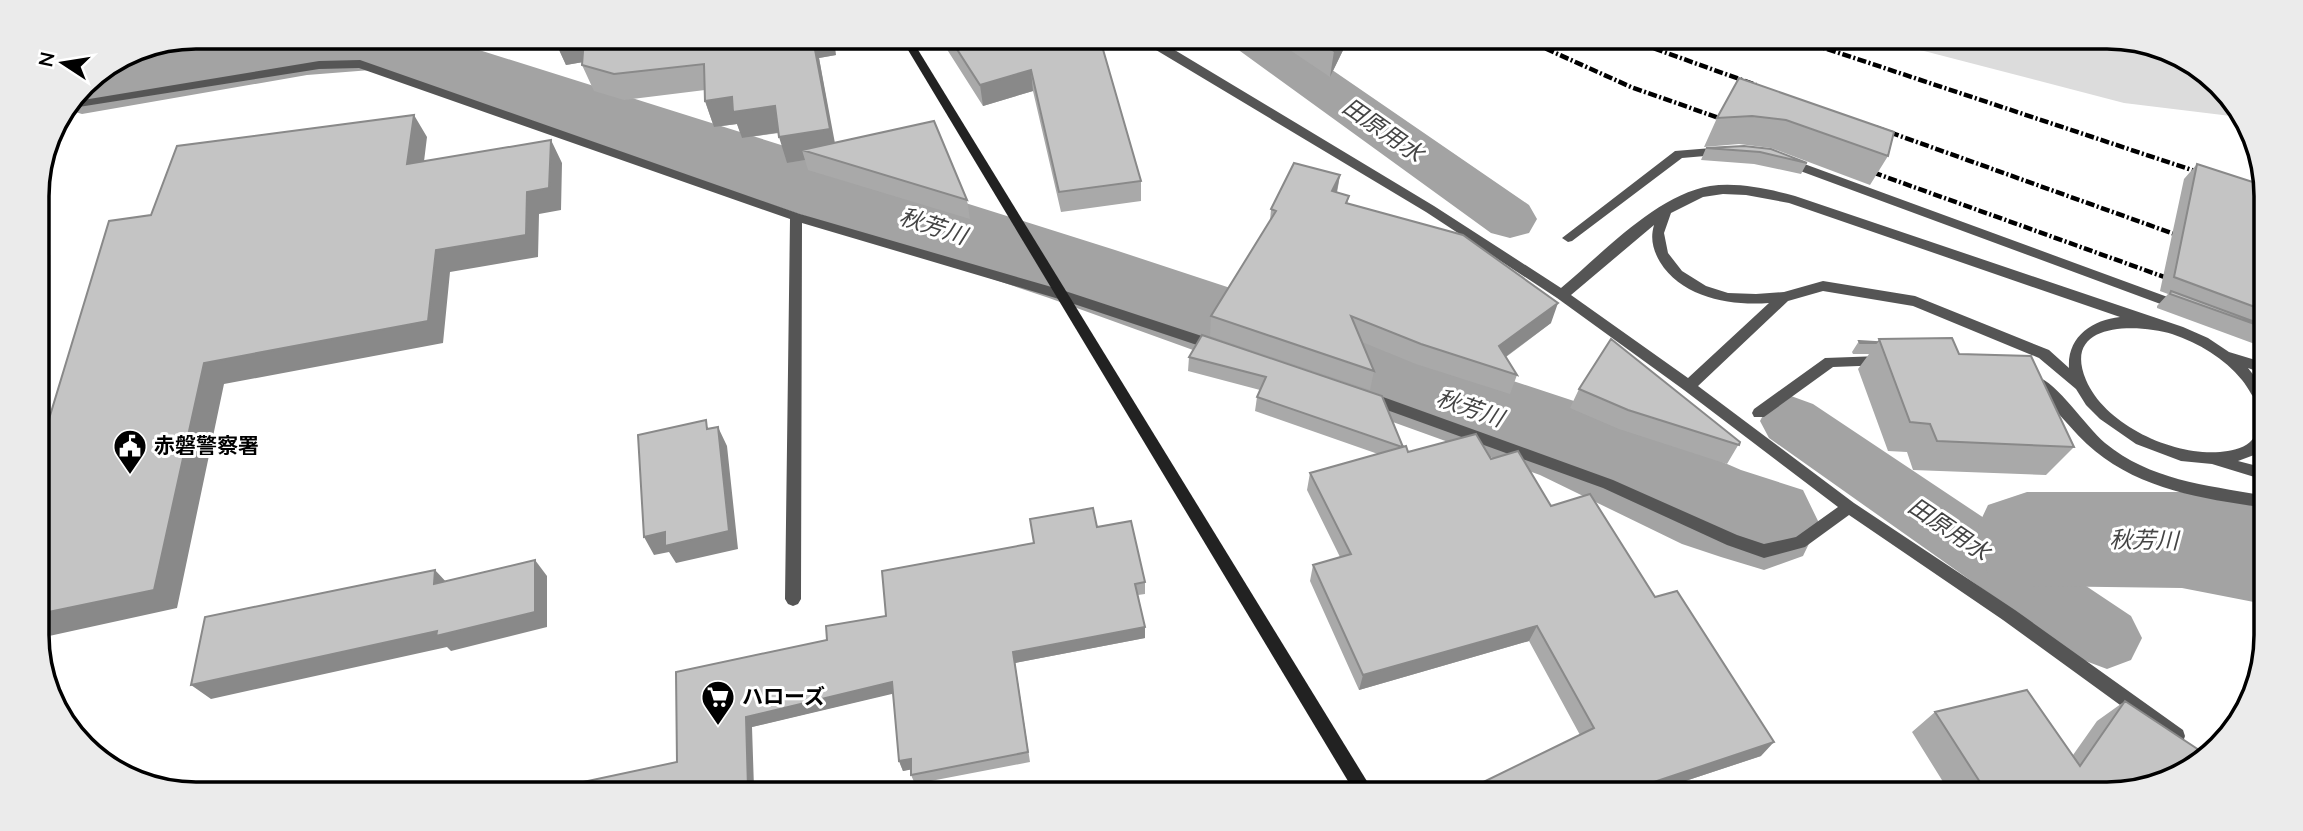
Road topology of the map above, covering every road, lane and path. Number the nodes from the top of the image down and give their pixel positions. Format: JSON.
{"nodes":[{"id":1,"x":913,"y":49,"type":"edge"},
{"id":2,"x":1171,"y":49,"type":"edge"},
{"id":3,"x":80,"y":105,"type":"edge"},
{"id":4,"x":1739,"y":151,"type":"edge"},
{"id":5,"x":1780,"y":159,"type":"edge"},
{"id":6,"x":1667,"y":209,"type":"junction"},
{"id":7,"x":796,"y":217,"type":"junction"},
{"id":8,"x":1567,"y":238,"type":"dead end"},
{"id":9,"x":1062,"y":295,"type":"junction"},
{"id":10,"x":1562,"y":295,"type":"junction"},
{"id":11,"x":1784,"y":297,"type":"junction"},
{"id":12,"x":2197,"y":313,"type":"edge"},
{"id":13,"x":2151,"y":323,"type":"junction"},
{"id":14,"x":2215,"y":348,"type":"junction"},
{"id":15,"x":1224,"y":349,"type":"edge"},
{"id":16,"x":1896,"y":361,"type":"edge"},
{"id":17,"x":2254,"y":365,"type":"edge"},
{"id":18,"x":2028,"y":375,"type":"edge"},
{"id":19,"x":2254,"y":384,"type":"edge"},
{"id":20,"x":1689,"y":386,"type":"junction"},
{"id":21,"x":2081,"y":386,"type":"junction"},
{"id":22,"x":1352,"y":392,"type":"edge"},
{"id":23,"x":1759,"y":413,"type":"dead end"},
{"id":24,"x":2254,"y":448,"type":"edge"},
{"id":25,"x":2211,"y":459,"type":"junction"},
{"id":26,"x":2254,"y":471,"type":"edge"},
{"id":27,"x":2254,"y":500,"type":"edge"},
{"id":28,"x":1849,"y":507,"type":"junction"},
{"id":29,"x":793,"y":599,"type":"dead end"},
{"id":30,"x":2185,"y":742,"type":"edge"},
{"id":31,"x":1359,"y":782,"type":"edge"}],
"edges":[{"from":1,"to":9,"type":"street"},
{"from":2,"to":10,"type":"street"},
{"from":3,"to":7,"type":"street"},
{"from":4,"to":8,"type":"street"},
{"from":5,"to":12,"type":"street"},
{"from":6,"to":10,"type":"street"},
{"from":6,"to":11,"type":"street"},
{"from":6,"to":13,"type":"street"},
{"from":7,"to":9,"type":"street"},
{"from":7,"to":29,"type":"street"},
{"from":9,"to":15,"type":"street"},
{"from":9,"to":31,"type":"street"},
{"from":10,"to":20,"type":"street"},
{"from":11,"to":20,"type":"street"},
{"from":11,"to":21,"type":"street"},
{"from":13,"to":14,"type":"street"},
{"from":13,"to":21,"type":"street"},
{"from":14,"to":17,"type":"street"},
{"from":14,"to":19,"type":"street"},
{"from":16,"to":23,"type":"street"},
{"from":18,"to":27,"type":"street"},
{"from":20,"to":28,"type":"street"},
{"from":21,"to":25,"type":"street"},
{"from":22,"to":28,"type":"street"},
{"from":24,"to":25,"type":"street"},
{"from":25,"to":26,"type":"street"},
{"from":28,"to":30,"type":"street"}]}
